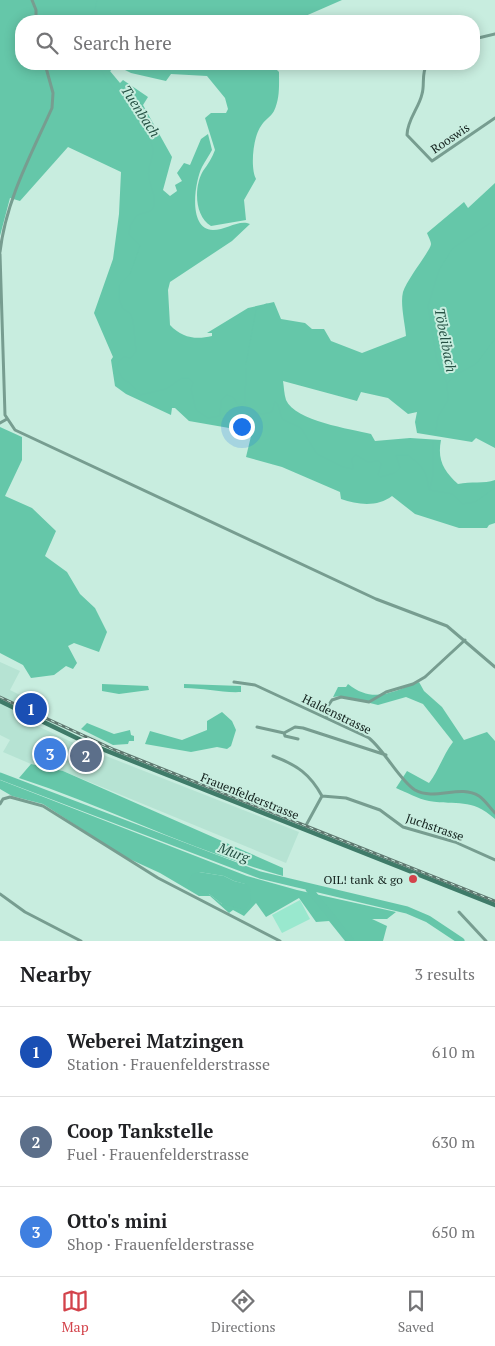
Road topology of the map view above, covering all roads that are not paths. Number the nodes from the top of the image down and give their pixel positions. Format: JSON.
{"nodes":[{"id":1,"x":32,"y":0,"type":"edge"},
{"id":2,"x":36,"y":15,"type":"edge"},
{"id":3,"x":495,"y":34,"type":"edge"},
{"id":4,"x":480,"y":38,"type":"edge"},
{"id":5,"x":47,"y":70,"type":"edge"},
{"id":6,"x":425,"y":70,"type":"edge"},
{"id":7,"x":495,"y":118,"type":"edge"},
{"id":8,"x":0,"y":253,"type":"edge"},
{"id":9,"x":7,"y":419,"type":"junction"},
{"id":10,"x":0,"y":423,"type":"edge"},
{"id":11,"x":465,"y":640,"type":"junction"},
{"id":12,"x":495,"y":668,"type":"edge"},
{"id":13,"x":234,"y":682,"type":"dead end"},
{"id":14,"x":0,"y":701,"type":"edge"},
{"id":15,"x":327,"y":717,"type":"junction"},
{"id":16,"x":257,"y":727,"type":"dead end"},
{"id":17,"x":284,"y":733,"type":"junction"},
{"id":18,"x":298,"y":739,"type":"dead end"},
{"id":19,"x":386,"y":755,"type":"junction"},
{"id":20,"x":273,"y":756,"type":"dead end"},
{"id":21,"x":322,"y":796,"type":"junction"},
{"id":22,"x":0,"y":804,"type":"edge"},
{"id":23,"x":495,"y":813,"type":"edge"},
{"id":24,"x":304,"y":829,"type":"junction"},
{"id":25,"x":495,"y":860,"type":"edge"},
{"id":26,"x":0,"y":894,"type":"edge"},
{"id":27,"x":495,"y":905,"type":"edge"},
{"id":28,"x":459,"y":912,"type":"dead end"},
{"id":29,"x":81,"y":941,"type":"edge"},
{"id":30,"x":280,"y":941,"type":"edge"},
{"id":31,"x":486,"y":941,"type":"edge"}],
"edges":[{"from":1,"to":2,"type":"street"},
{"from":3,"to":4,"type":"street"},
{"from":5,"to":8,"type":"street"},
{"from":6,"to":7,"type":"street","name":"Rooswis"},
{"from":8,"to":9,"type":"street"},
{"from":9,"to":10,"type":"street"},
{"from":9,"to":11,"type":"street"},
{"from":11,"to":12,"type":"street"},
{"from":11,"to":15,"type":"street"},
{"from":13,"to":15,"type":"street","name":"Haldenstrasse"},
{"from":14,"to":24,"type":"main road","name":"Frauenfelderstrasse"},
{"from":15,"to":19,"type":"street","name":"Haldenstrasse"},
{"from":16,"to":17,"type":"street"},
{"from":17,"to":18,"type":"street"},
{"from":17,"to":19,"type":"street"},
{"from":19,"to":23,"type":"street","name":"Haldenstrasse"},
{"from":20,"to":21,"type":"street"},
{"from":21,"to":24,"type":"street"},
{"from":21,"to":25,"type":"street","name":"Juchstrasse"},
{"from":22,"to":30,"type":"street"},
{"from":24,"to":27,"type":"main road","name":"Frauenfelderstrasse"},
{"from":26,"to":29,"type":"street"},
{"from":28,"to":31,"type":"street"}]}
